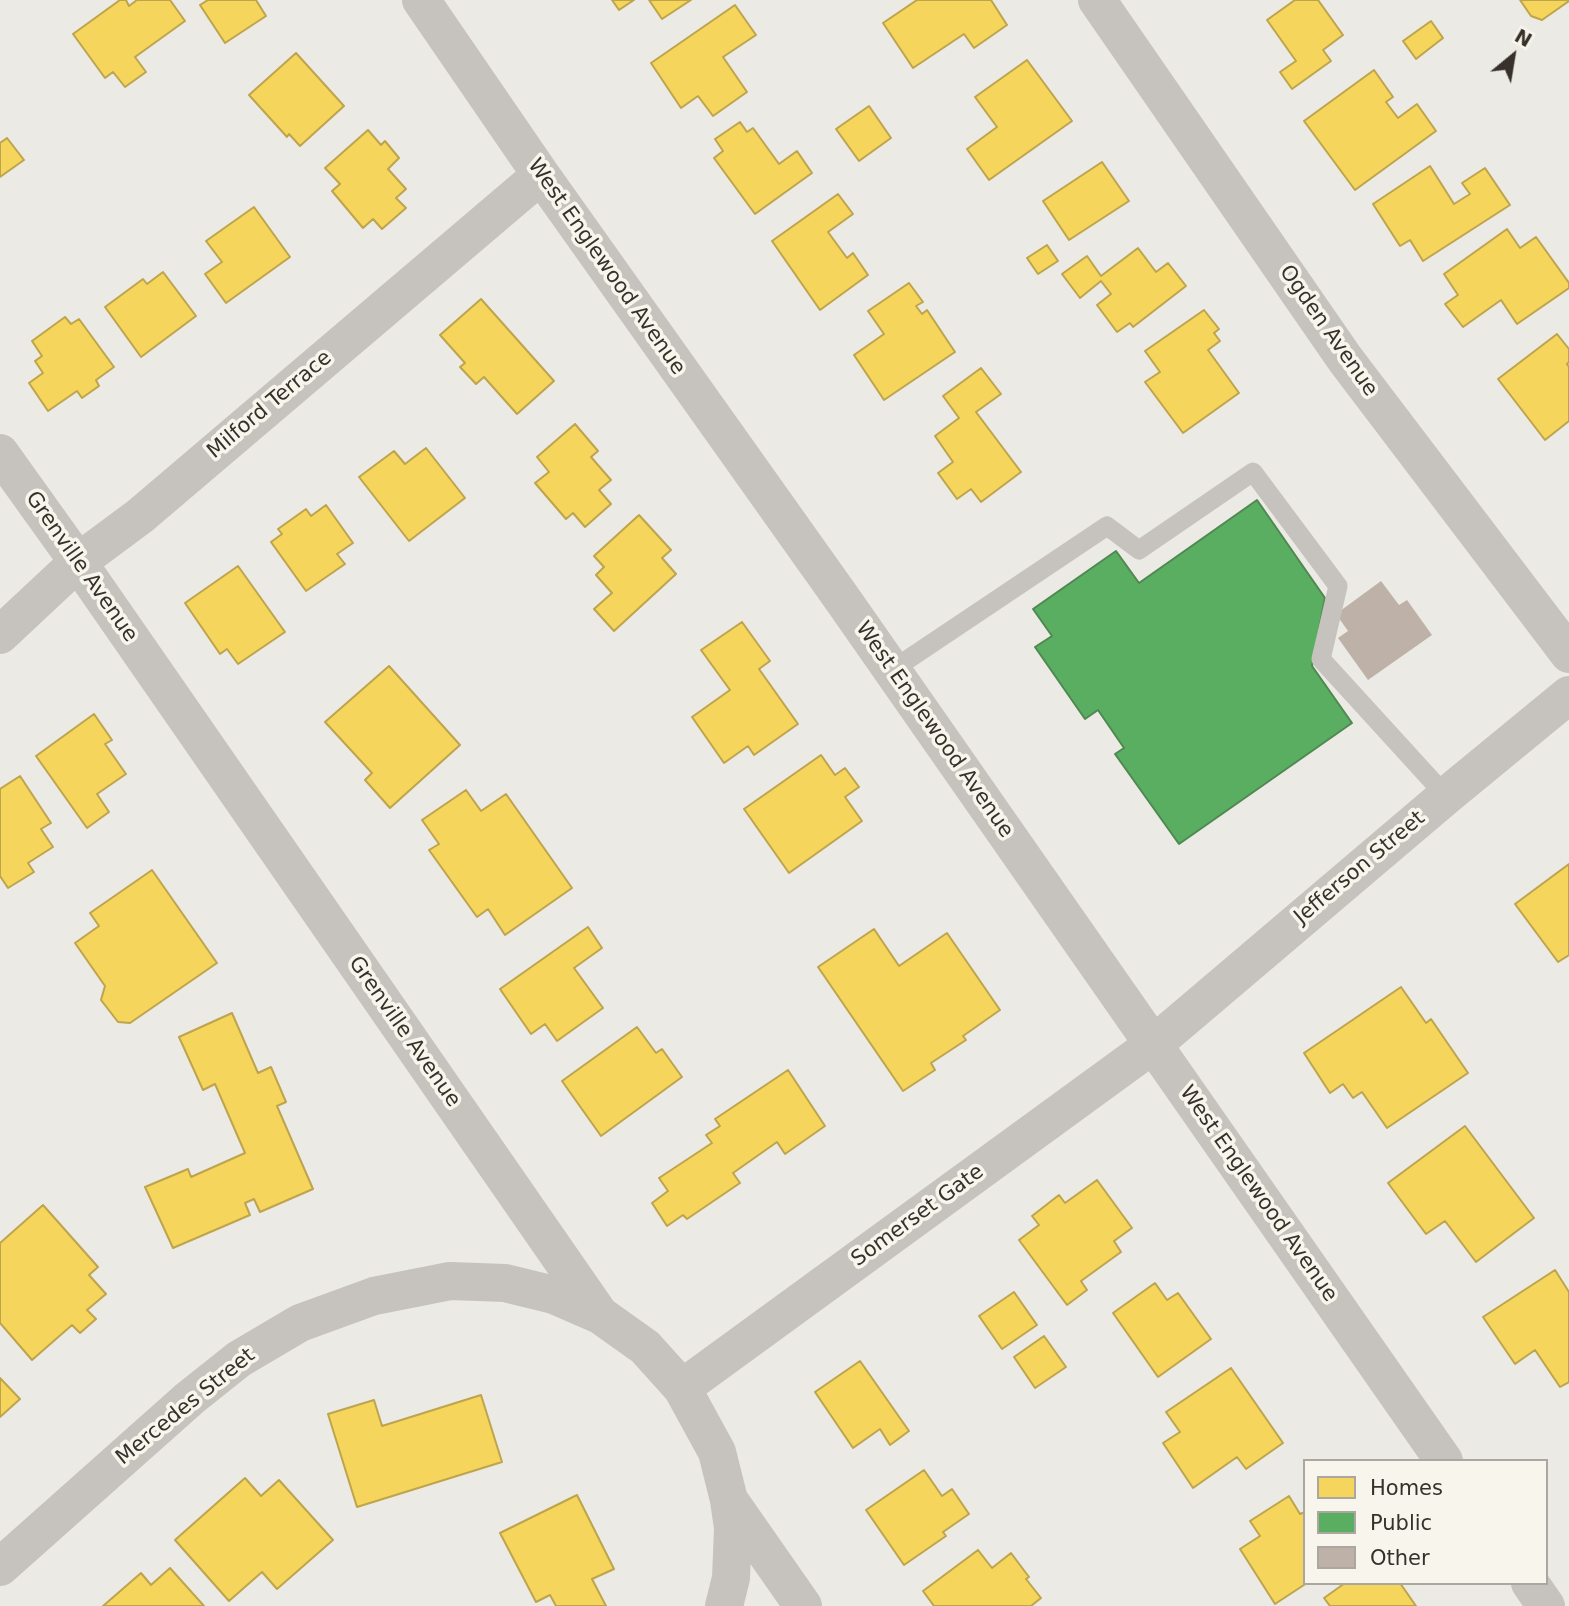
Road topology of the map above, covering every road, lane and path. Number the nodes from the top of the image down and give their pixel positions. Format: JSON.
{"nodes":[{"id":1,"x":421,"y":0,"type":"edge"},
{"id":2,"x":1097,"y":0,"type":"edge"},
{"id":3,"x":541,"y":175,"type":"junction"},
{"id":4,"x":0,"y":453,"type":"edge"},
{"id":5,"x":78,"y":562,"type":"junction"},
{"id":6,"x":0,"y":635,"type":"edge"},
{"id":7,"x":1569,"y":654,"type":"edge"},
{"id":8,"x":892,"y":670,"type":"junction"},
{"id":9,"x":1569,"y":695,"type":"edge"},
{"id":10,"x":1446,"y":796,"type":"junction"},
{"id":11,"x":1154,"y":1044,"type":"junction"},
{"id":12,"x":600,"y":1315,"type":"junction"},
{"id":13,"x":682,"y":1388,"type":"junction"},
{"id":14,"x":1443,"y":1459,"type":"edge"},
{"id":15,"x":729,"y":1500,"type":"junction"},
{"id":16,"x":0,"y":1567,"type":"edge"},
{"id":17,"x":1531,"y":1585,"type":"edge"},
{"id":18,"x":724,"y":1606,"type":"edge"},
{"id":19,"x":803,"y":1606,"type":"edge"},
{"id":20,"x":1546,"y":1606,"type":"edge"}],
"edges":[{"from":1,"to":3,"type":"street","name":"West Englewood Avenue"},
{"from":2,"to":7,"type":"street","name":"Ogden Avenue"},
{"from":3,"to":5,"type":"street","name":"Milford Terrace"},
{"from":3,"to":8,"type":"street","name":"West Englewood Avenue"},
{"from":4,"to":5,"type":"street","name":"Grenville Avenue"},
{"from":5,"to":6,"type":"street","name":"Milford Terrace"},
{"from":5,"to":12,"type":"street","name":"Grenville Avenue"},
{"from":8,"to":10,"type":"lane"},
{"from":8,"to":11,"type":"street","name":"West Englewood Avenue"},
{"from":9,"to":10,"type":"street","name":"Jefferson Street"},
{"from":10,"to":11,"type":"street","name":"Jefferson Street"},
{"from":11,"to":13,"type":"street","name":"Somerset Gate"},
{"from":11,"to":14,"type":"street","name":"West Englewood Avenue"},
{"from":12,"to":13,"type":"street","name":"Grenville Avenue"},
{"from":12,"to":16,"type":"street","name":"Mercedes Street"},
{"from":13,"to":15,"type":"street","name":"Grenville Avenue"},
{"from":15,"to":18,"type":"street"},
{"from":15,"to":19,"type":"street","name":"Grenville Avenue"},
{"from":17,"to":20,"type":"street"}]}
